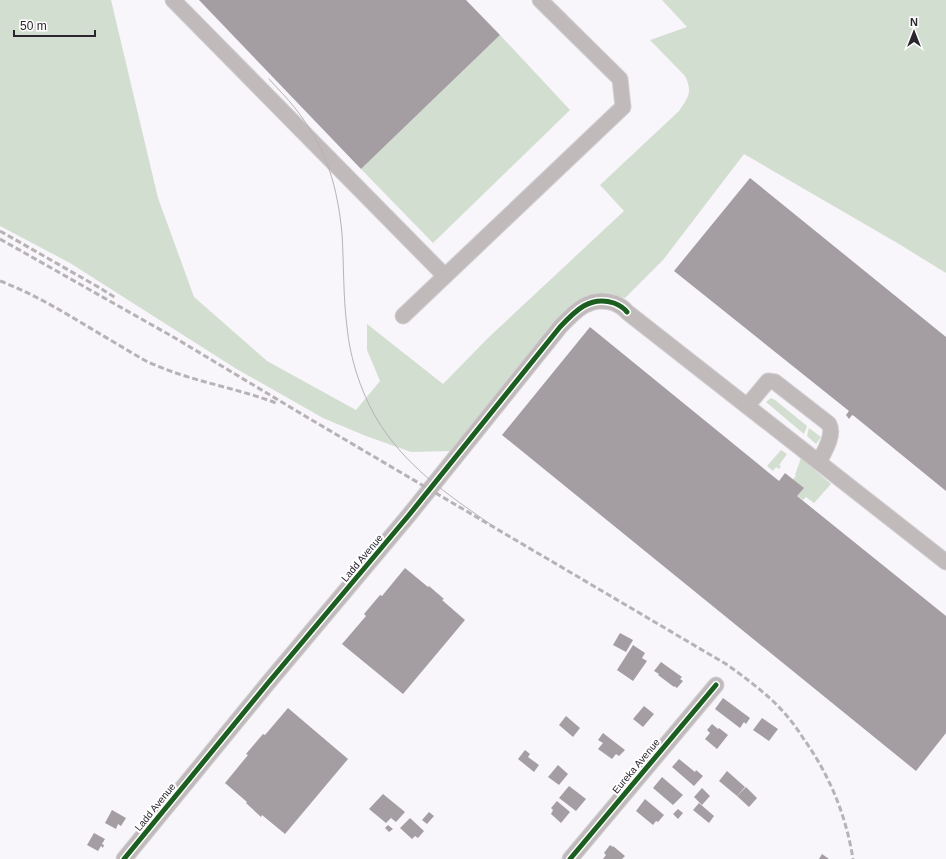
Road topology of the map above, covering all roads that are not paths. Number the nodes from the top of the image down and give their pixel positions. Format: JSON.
{"nodes":[{"id":1,"x":173,"y":0,"type":"edge"},
{"id":2,"x":540,"y":0,"type":"edge"},
{"id":3,"x":445,"y":276,"type":"junction"},
{"id":4,"x":403,"y":316,"type":"dead end"},
{"id":5,"x":747,"y":406,"type":"junction"},
{"id":6,"x":819,"y":462,"type":"junction"},
{"id":7,"x":946,"y":562,"type":"edge"},
{"id":8,"x":716,"y":684,"type":"dead end"},
{"id":9,"x":124,"y":859,"type":"edge"},
{"id":10,"x":570,"y":859,"type":"edge"}],
"edges":[{"from":1,"to":3,"type":"street"},
{"from":2,"to":3,"type":"street"},
{"from":3,"to":4,"type":"street"},
{"from":5,"to":6,"type":"street","name":"Ladd Avenue"},
{"from":5,"to":6,"type":"street"},
{"from":5,"to":9,"type":"street","name":"Ladd Avenue"},
{"from":6,"to":7,"type":"street","name":"Ladd Avenue"},
{"from":8,"to":10,"type":"street","name":"Eureka Avenue"}]}
